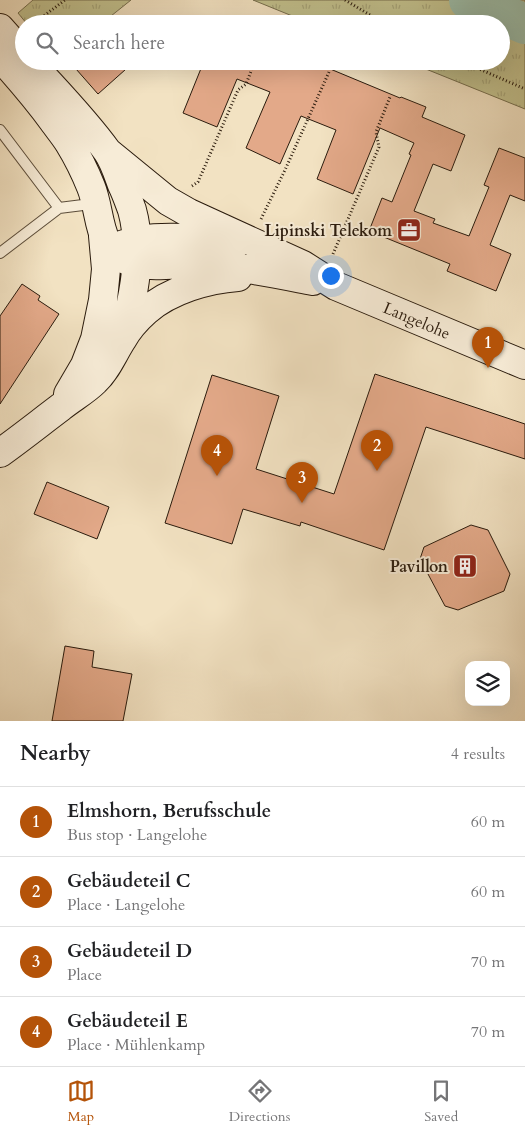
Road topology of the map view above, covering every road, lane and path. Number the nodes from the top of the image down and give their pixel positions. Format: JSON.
{"nodes":[{"id":1,"x":65,"y":0,"type":"edge"},
{"id":2,"x":345,"y":0,"type":"edge"},
{"id":3,"x":45,"y":15,"type":"edge"},
{"id":4,"x":370,"y":15,"type":"edge"},
{"id":5,"x":0,"y":28,"type":"edge"},
{"id":6,"x":15,"y":46,"type":"edge"},
{"id":7,"x":0,"y":56,"type":"edge"},
{"id":8,"x":37,"y":70,"type":"edge"},
{"id":9,"x":251,"y":70,"type":"edge"},
{"id":10,"x":482,"y":70,"type":"edge"},
{"id":11,"x":329,"y":72,"type":"dead end"},
{"id":12,"x":525,"y":89,"type":"edge"},
{"id":13,"x":390,"y":97,"type":"dead end"},
{"id":14,"x":0,"y":130,"type":"edge"},
{"id":15,"x":108,"y":152,"type":"junction"},
{"id":16,"x":186,"y":190,"type":"dead end"},
{"id":17,"x":96,"y":202,"type":"junction"},
{"id":18,"x":59,"y":208,"type":"junction"},
{"id":19,"x":258,"y":223,"type":"dead end"},
{"id":20,"x":0,"y":252,"type":"edge"},
{"id":21,"x":119,"y":252,"type":"junction"},
{"id":22,"x":332,"y":255,"type":"dead end"},
{"id":23,"x":274,"y":262,"type":"junction"},
{"id":24,"x":121,"y":341,"type":"junction"},
{"id":25,"x":525,"y":365,"type":"edge"},
{"id":26,"x":62,"y":406,"type":"junction"},
{"id":27,"x":0,"y":452,"type":"edge"}],
"edges":[{"from":1,"to":3,"type":"path"},
{"from":2,"to":4,"type":"path"},
{"from":5,"to":6,"type":"street"},
{"from":7,"to":17,"type":"street"},
{"from":8,"to":15,"type":"street"},
{"from":9,"to":16,"type":"path"},
{"from":10,"to":12,"type":"path"},
{"from":11,"to":19,"type":"path"},
{"from":13,"to":22,"type":"path"},
{"from":14,"to":18,"type":"lane"},
{"from":15,"to":21,"type":"street"},
{"from":15,"to":23,"type":"street","name":"Langelohe"},
{"from":17,"to":18,"type":"lane"},
{"from":17,"to":21,"type":"street"},
{"from":18,"to":20,"type":"lane"},
{"from":21,"to":23,"type":"street","name":"Langelohe"},
{"from":21,"to":24,"type":"street"},
{"from":21,"to":26,"type":"street"},
{"from":23,"to":24,"type":"street"},
{"from":23,"to":25,"type":"street","name":"Langelohe"},
{"from":24,"to":26,"type":"street"},
{"from":26,"to":27,"type":"street"}]}
